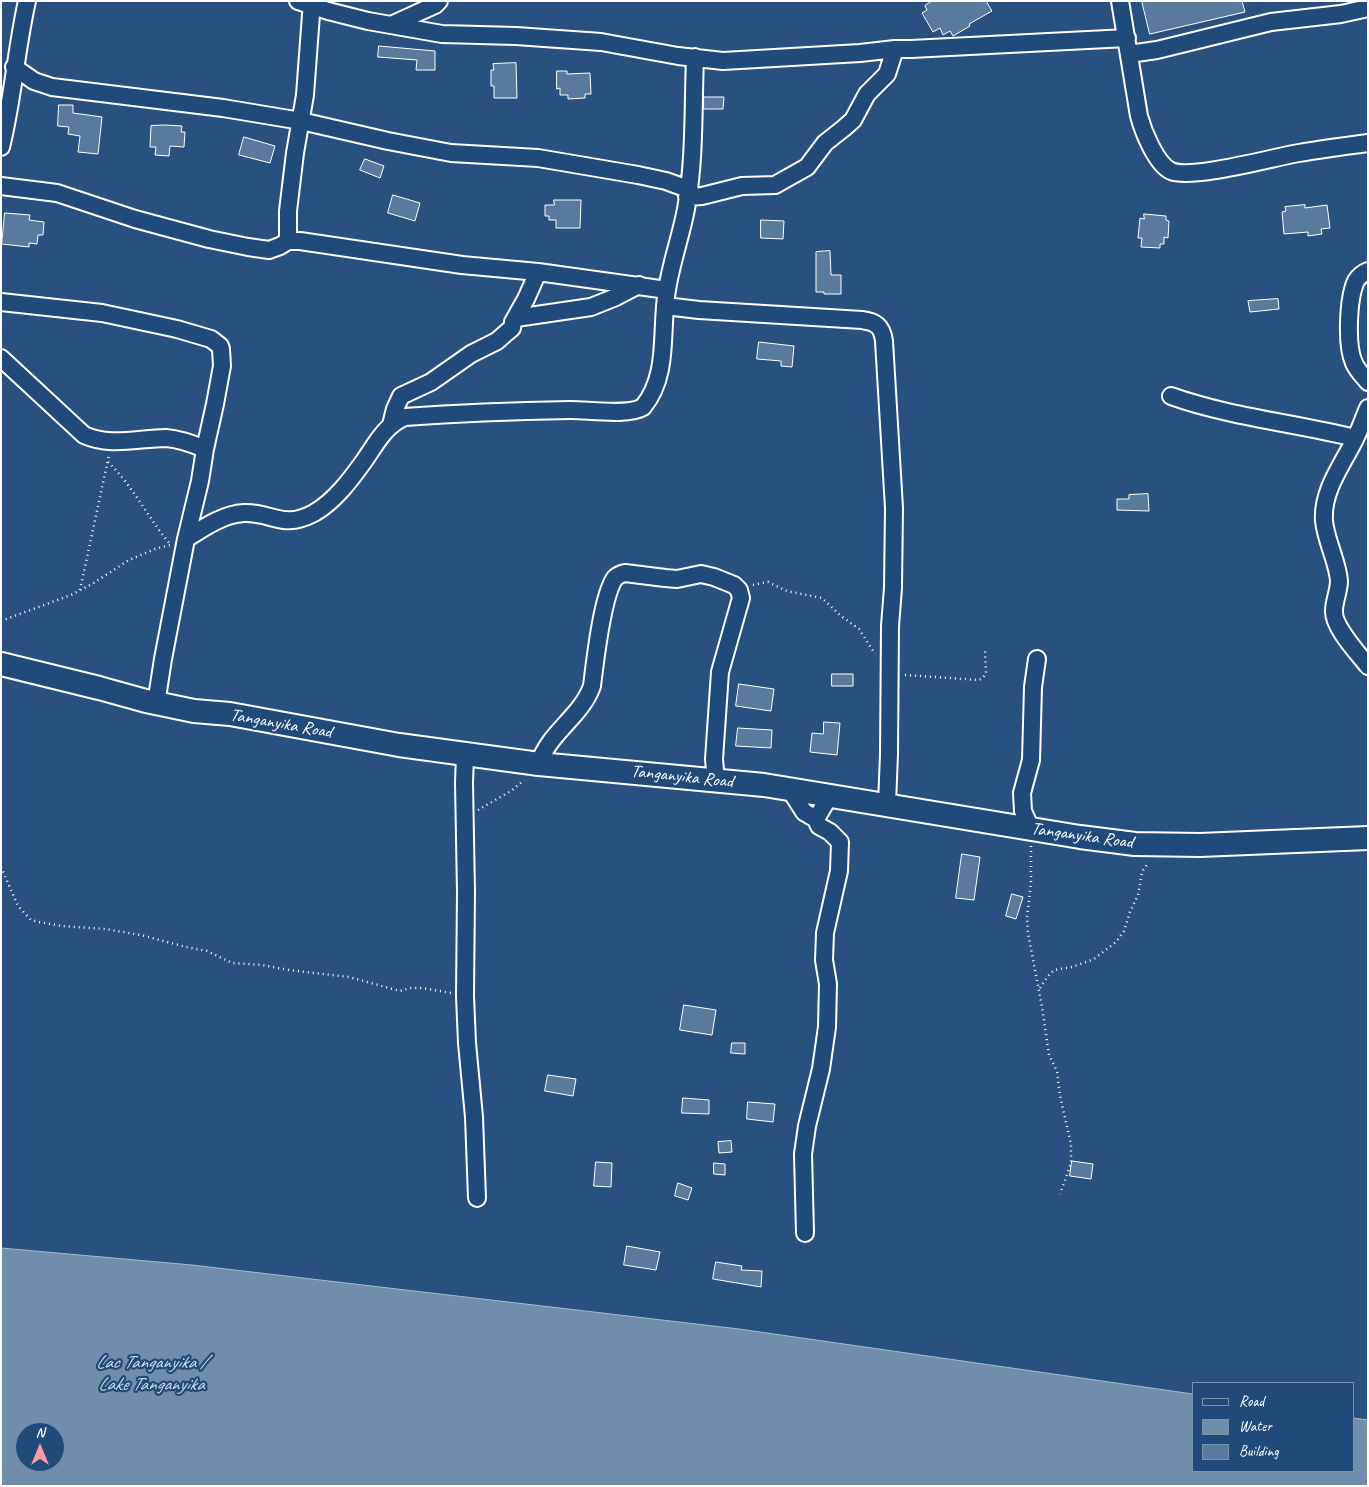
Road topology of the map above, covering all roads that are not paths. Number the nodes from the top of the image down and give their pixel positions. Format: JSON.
{"nodes":[{"id":1,"x":27,"y":1,"type":"edge"},
{"id":2,"x":439,"y":1,"type":"edge"},
{"id":3,"x":1120,"y":1,"type":"edge"},
{"id":4,"x":307,"y":3,"type":"edge"},
{"id":5,"x":1368,"y":8,"type":"edge"},
{"id":6,"x":391,"y":26,"type":"junction"},
{"id":7,"x":1128,"y":46,"type":"junction"},
{"id":8,"x":895,"y":49,"type":"junction"},
{"id":9,"x":695,"y":57,"type":"junction"},
{"id":10,"x":9,"y":75,"type":"edge"},
{"id":11,"x":301,"y":121,"type":"junction"},
{"id":12,"x":1368,"y":143,"type":"edge"},
{"id":13,"x":1,"y":147,"type":"edge"},
{"id":14,"x":1,"y":186,"type":"edge"},
{"id":15,"x":688,"y":193,"type":"junction"},
{"id":16,"x":288,"y":241,"type":"junction"},
{"id":17,"x":1368,"y":271,"type":"edge"},
{"id":18,"x":538,"y":272,"type":"junction"},
{"id":19,"x":639,"y":285,"type":"junction"},
{"id":20,"x":666,"y":298,"type":"junction"},
{"id":21,"x":1,"y":302,"type":"edge"},
{"id":22,"x":516,"y":318,"type":"junction"},
{"id":23,"x":1,"y":358,"type":"edge"},
{"id":24,"x":1368,"y":382,"type":"edge"},
{"id":25,"x":1171,"y":396,"type":"dead end"},
{"id":26,"x":1368,"y":408,"type":"edge"},
{"id":27,"x":391,"y":425,"type":"junction"},
{"id":28,"x":1355,"y":438,"type":"junction"},
{"id":29,"x":205,"y":449,"type":"junction"},
{"id":30,"x":178,"y":542,"type":"junction"},
{"id":31,"x":1037,"y":660,"type":"dead end"},
{"id":32,"x":1,"y":664,"type":"edge"},
{"id":33,"x":1368,"y":666,"type":"edge"},
{"id":34,"x":156,"y":704,"type":"junction"},
{"id":35,"x":465,"y":754,"type":"junction"},
{"id":36,"x":539,"y":764,"type":"junction"},
{"id":37,"x":716,"y":782,"type":"junction"},
{"id":38,"x":790,"y":790,"type":"junction"},
{"id":39,"x":829,"y":797,"type":"junction"},
{"id":40,"x":887,"y":804,"type":"junction"},
{"id":41,"x":816,"y":819,"type":"junction"},
{"id":42,"x":1031,"y":829,"type":"junction"},
{"id":43,"x":1368,"y":838,"type":"edge"},
{"id":44,"x":477,"y":1198,"type":"dead end"},
{"id":45,"x":805,"y":1234,"type":"dead end"}],
"edges":[{"from":1,"to":10,"type":"street"},
{"from":2,"to":6,"type":"street"},
{"from":3,"to":7,"type":"street"},
{"from":4,"to":6,"type":"street"},
{"from":4,"to":11,"type":"street"},
{"from":5,"to":7,"type":"street"},
{"from":6,"to":9,"type":"street"},
{"from":7,"to":8,"type":"street"},
{"from":7,"to":12,"type":"street"},
{"from":8,"to":9,"type":"street"},
{"from":8,"to":15,"type":"street"},
{"from":9,"to":15,"type":"street"},
{"from":10,"to":11,"type":"street"},
{"from":10,"to":13,"type":"street"},
{"from":11,"to":15,"type":"street"},
{"from":11,"to":16,"type":"street"},
{"from":14,"to":16,"type":"street"},
{"from":15,"to":20,"type":"street"},
{"from":16,"to":18,"type":"street"},
{"from":17,"to":24,"type":"street"},
{"from":18,"to":19,"type":"street"},
{"from":18,"to":22,"type":"street"},
{"from":19,"to":20,"type":"street"},
{"from":19,"to":22,"type":"street"},
{"from":20,"to":27,"type":"street"},
{"from":20,"to":40,"type":"street"},
{"from":21,"to":29,"type":"street"},
{"from":22,"to":27,"type":"street"},
{"from":23,"to":29,"type":"street"},
{"from":25,"to":28,"type":"street"},
{"from":26,"to":28,"type":"street"},
{"from":27,"to":30,"type":"street"},
{"from":28,"to":33,"type":"street"},
{"from":29,"to":30,"type":"street"},
{"from":30,"to":34,"type":"street"},
{"from":31,"to":42,"type":"street"},
{"from":32,"to":34,"type":"street","name":"Tanganyika Road"},
{"from":34,"to":35,"type":"street","name":"Tanganyika Road"},
{"from":35,"to":36,"type":"street","name":"Tanganyika Road"},
{"from":35,"to":44,"type":"street"},
{"from":36,"to":37,"type":"street","name":"Tanganyika Road"},
{"from":36,"to":37,"type":"street"},
{"from":37,"to":38,"type":"street","name":"Tanganyika Road"},
{"from":38,"to":39,"type":"street","name":"Tanganyika Road"},
{"from":38,"to":41,"type":"street"},
{"from":39,"to":40,"type":"street","name":"Tanganyika Road"},
{"from":39,"to":41,"type":"street"},
{"from":40,"to":42,"type":"street","name":"Tanganyika Road"},
{"from":41,"to":45,"type":"street"},
{"from":42,"to":43,"type":"street","name":"Tanganyika Road"}]}
